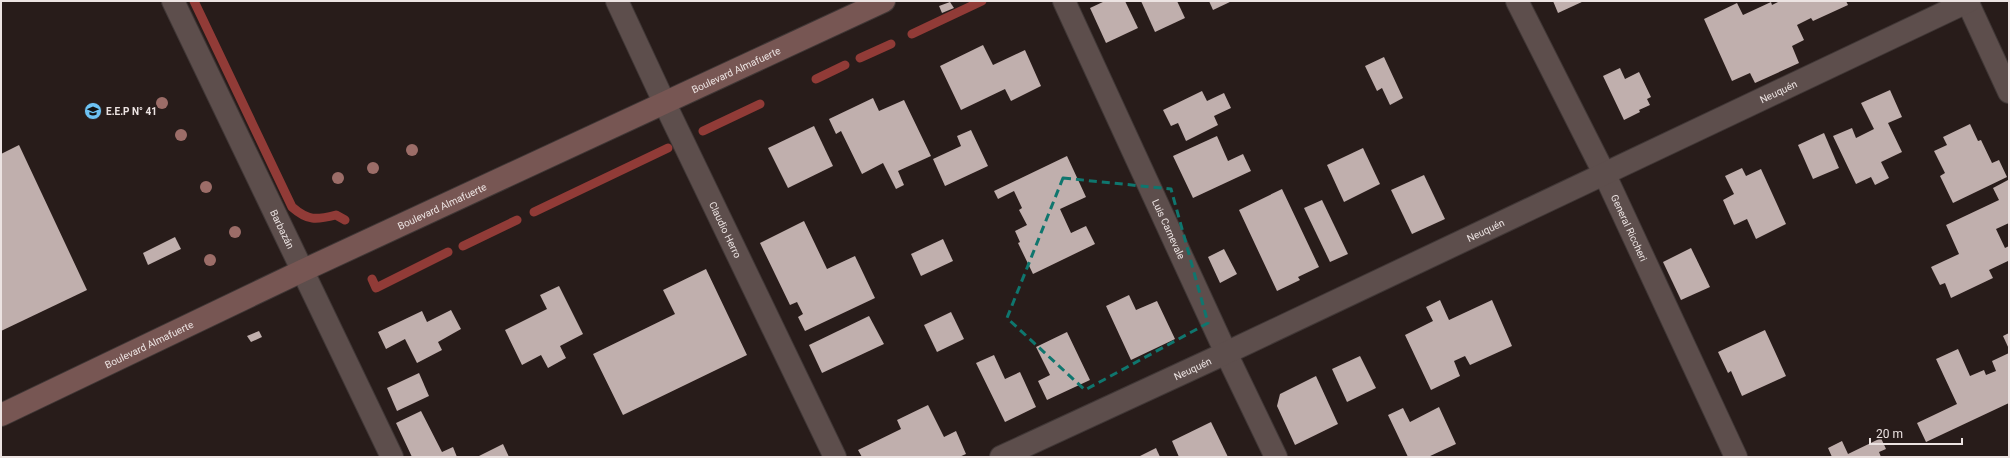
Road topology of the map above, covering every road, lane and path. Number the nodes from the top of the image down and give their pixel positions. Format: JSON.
{"nodes":[{"id":1,"x":173,"y":1,"type":"edge"},
{"id":2,"x":617,"y":1,"type":"edge"},
{"id":3,"x":884,"y":1,"type":"edge"},
{"id":4,"x":1064,"y":1,"type":"edge"},
{"id":5,"x":1517,"y":1,"type":"edge"},
{"id":6,"x":1968,"y":1,"type":"edge"},
{"id":7,"x":2009,"y":92,"type":"edge"},
{"id":8,"x":664,"y":104,"type":"junction"},
{"id":9,"x":1604,"y":173,"type":"junction"},
{"id":10,"x":304,"y":270,"type":"junction"},
{"id":11,"x":1226,"y":353,"type":"junction"},
{"id":12,"x":1,"y":415,"type":"edge"},
{"id":13,"x":392,"y":457,"type":"edge"},
{"id":14,"x":835,"y":457,"type":"edge"},
{"id":15,"x":1001,"y":457,"type":"edge"},
{"id":16,"x":1276,"y":457,"type":"edge"},
{"id":17,"x":1736,"y":457,"type":"edge"}],
"edges":[{"from":1,"to":10,"type":"street","name":"Barbazán"},
{"from":2,"to":8,"type":"street","name":"Claudio Herro"},
{"from":3,"to":8,"type":"main road","name":"Boulevard Almafuerte"},
{"from":4,"to":11,"type":"street","name":"Luis Carnevale"},
{"from":5,"to":9,"type":"street","name":"General Riccheri"},
{"from":6,"to":7,"type":"street"},
{"from":6,"to":9,"type":"street","name":"Neuquén"},
{"from":8,"to":10,"type":"main road","name":"Boulevard Almafuerte"},
{"from":8,"to":14,"type":"street","name":"Claudio Herro"},
{"from":9,"to":11,"type":"street","name":"Neuquén"},
{"from":9,"to":17,"type":"street","name":"General Riccheri"},
{"from":10,"to":12,"type":"main road","name":"Boulevard Almafuerte"},
{"from":10,"to":13,"type":"street","name":"Barbazán"},
{"from":11,"to":15,"type":"street","name":"Neuquén"},
{"from":11,"to":16,"type":"street","name":"Luis Carnevale"}]}
